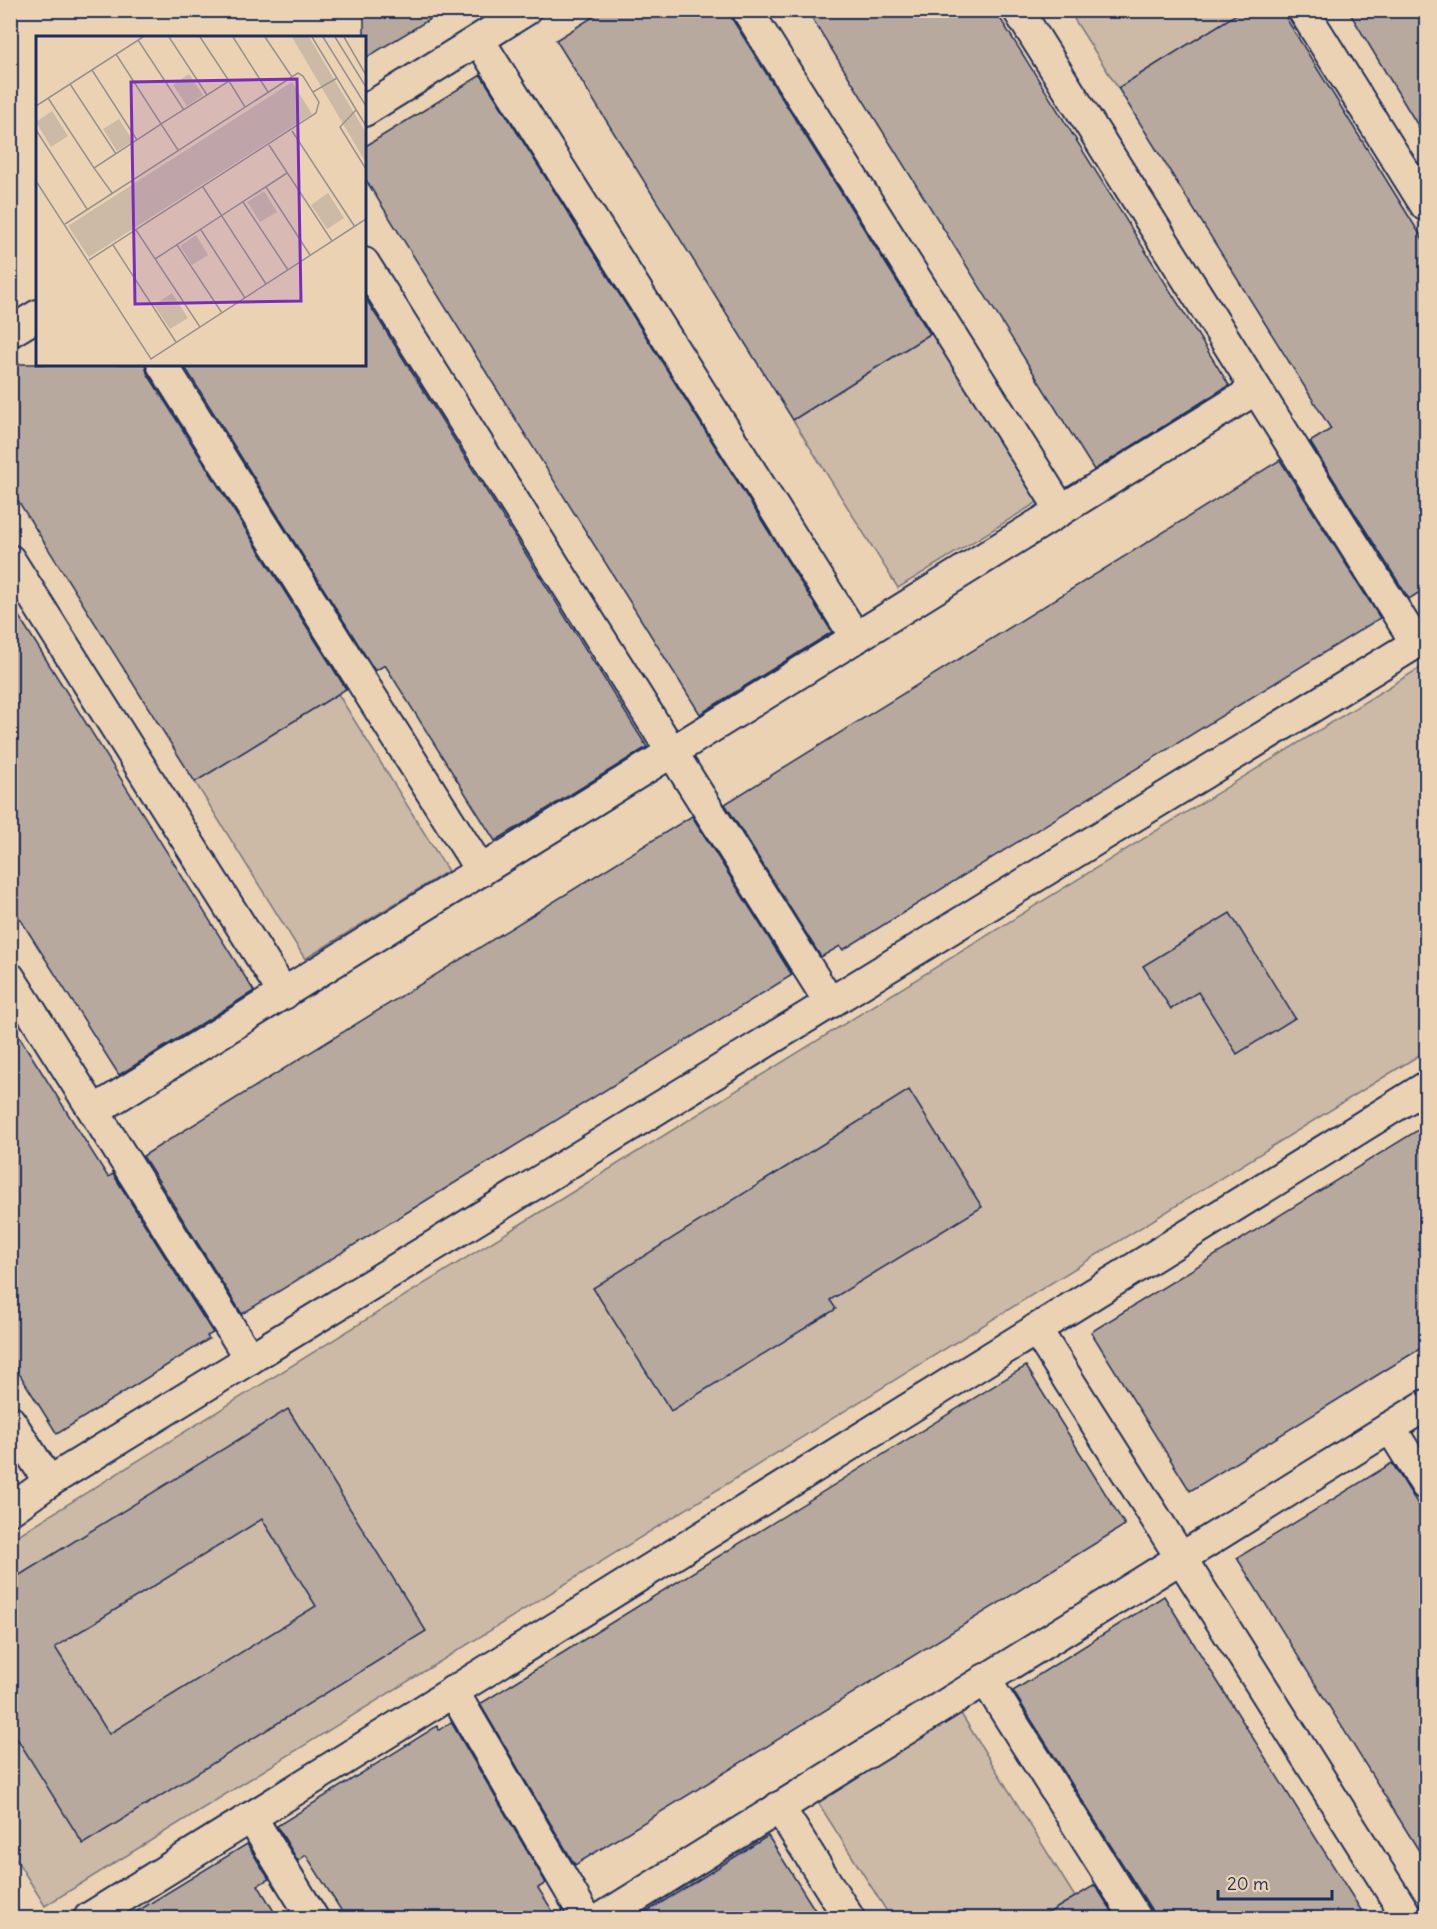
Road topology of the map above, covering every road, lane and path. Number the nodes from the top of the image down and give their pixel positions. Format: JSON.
{"nodes":[{"id":1,"x":526,"y":10,"type":"edge"},
{"id":2,"x":747,"y":10,"type":"edge"},
{"id":3,"x":1018,"y":10,"type":"edge"},
{"id":4,"x":1303,"y":10,"type":"edge"},
{"id":5,"x":480,"y":40,"type":"junction"},
{"id":6,"x":366,"y":110,"type":"edge"},
{"id":7,"x":1426,"y":206,"type":"edge"},
{"id":8,"x":366,"y":266,"type":"edge"},
{"id":9,"x":36,"y":316,"type":"edge"},
{"id":10,"x":10,"y":332,"type":"edge"},
{"id":11,"x":163,"y":366,"type":"edge"},
{"id":12,"x":1256,"y":389,"type":"junction"},
{"id":13,"x":1061,"y":510,"type":"junction"},
{"id":14,"x":10,"y":560,"type":"edge"},
{"id":15,"x":856,"y":638,"type":"junction"},
{"id":16,"x":1421,"y":640,"type":"edge"},
{"id":17,"x":673,"y":752,"type":"junction"},
{"id":18,"x":481,"y":871,"type":"junction"},
{"id":19,"x":10,"y":978,"type":"edge"},
{"id":20,"x":284,"y":994,"type":"junction"},
{"id":21,"x":830,"y":1003,"type":"junction"},
{"id":22,"x":1426,"y":1087,"type":"edge"},
{"id":23,"x":94,"y":1111,"type":"junction"},
{"id":24,"x":1036,"y":1329,"type":"junction"},
{"id":25,"x":250,"y":1359,"type":"junction"},
{"id":26,"x":1426,"y":1405,"type":"edge"},
{"id":27,"x":10,"y":1421,"type":"edge"},
{"id":28,"x":1390,"y":1427,"type":"junction"},
{"id":29,"x":49,"y":1482,"type":"junction"},
{"id":30,"x":1426,"y":1485,"type":"edge"},
{"id":31,"x":10,"y":1510,"type":"edge"},
{"id":32,"x":1181,"y":1558,"type":"junction"},
{"id":33,"x":985,"y":1679,"type":"junction"},
{"id":34,"x":453,"y":1691,"type":"junction"},
{"id":35,"x":779,"y":1808,"type":"junction"},
{"id":36,"x":251,"y":1817,"type":"junction"},
{"id":37,"x":89,"y":1918,"type":"edge"},
{"id":38,"x":313,"y":1918,"type":"edge"},
{"id":39,"x":586,"y":1918,"type":"edge"},
{"id":40,"x":602,"y":1918,"type":"edge"},
{"id":41,"x":849,"y":1918,"type":"edge"},
{"id":42,"x":1136,"y":1918,"type":"edge"},
{"id":43,"x":1408,"y":1918,"type":"edge"}],
"edges":[{"from":1,"to":5,"type":"street"},
{"from":2,"to":13,"type":"street"},
{"from":3,"to":12,"type":"street"},
{"from":4,"to":7,"type":"street"},
{"from":5,"to":6,"type":"street"},
{"from":5,"to":15,"type":"street"},
{"from":8,"to":17,"type":"street"},
{"from":9,"to":10,"type":"street"},
{"from":11,"to":18,"type":"street"},
{"from":12,"to":13,"type":"street"},
{"from":12,"to":16,"type":"street"},
{"from":13,"to":15,"type":"street"},
{"from":14,"to":20,"type":"street"},
{"from":15,"to":17,"type":"street"},
{"from":16,"to":21,"type":"street"},
{"from":17,"to":18,"type":"street"},
{"from":17,"to":21,"type":"street"},
{"from":18,"to":20,"type":"street"},
{"from":19,"to":23,"type":"street"},
{"from":20,"to":23,"type":"street"},
{"from":21,"to":25,"type":"street"},
{"from":22,"to":24,"type":"street"},
{"from":23,"to":25,"type":"street"},
{"from":24,"to":32,"type":"street"},
{"from":24,"to":34,"type":"street"},
{"from":25,"to":29,"type":"street"},
{"from":26,"to":28,"type":"street"},
{"from":27,"to":29,"type":"street"},
{"from":28,"to":30,"type":"street"},
{"from":28,"to":32,"type":"street"},
{"from":29,"to":31,"type":"street"},
{"from":32,"to":33,"type":"street"},
{"from":32,"to":43,"type":"street"},
{"from":33,"to":35,"type":"street"},
{"from":33,"to":42,"type":"street"},
{"from":34,"to":36,"type":"street"},
{"from":34,"to":39,"type":"street"},
{"from":35,"to":40,"type":"street"},
{"from":35,"to":41,"type":"street"},
{"from":36,"to":37,"type":"street"},
{"from":36,"to":38,"type":"street"}]}
